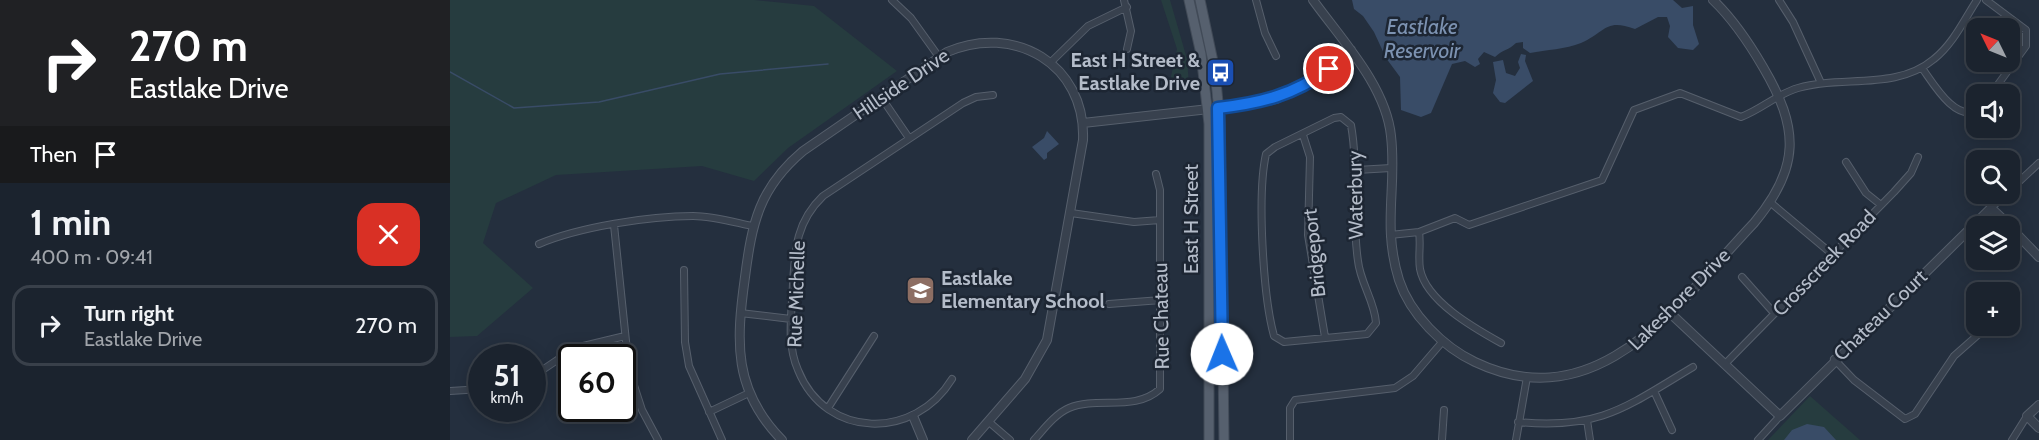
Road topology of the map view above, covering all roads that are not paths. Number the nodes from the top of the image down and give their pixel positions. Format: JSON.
{"nodes":[{"id":1,"x":893,"y":0,"type":"edge"},
{"id":2,"x":1124,"y":0,"type":"edge"},
{"id":3,"x":1189,"y":0,"type":"edge"},
{"id":4,"x":1200,"y":0,"type":"edge"},
{"id":5,"x":1256,"y":0,"type":"edge"},
{"id":6,"x":1313,"y":0,"type":"edge"},
{"id":7,"x":1713,"y":0,"type":"edge"},
{"id":8,"x":1779,"y":0,"type":"edge"},
{"id":9,"x":1977,"y":0,"type":"edge"},
{"id":10,"x":1986,"y":0,"type":"edge"},
{"id":11,"x":1127,"y":7,"type":"junction"},
{"id":12,"x":1127,"y":49,"type":"dead end"},
{"id":13,"x":1352,"y":50,"type":"junction"},
{"id":14,"x":1276,"y":56,"type":"dead end"},
{"id":15,"x":939,"y":57,"type":"junction"},
{"id":16,"x":1050,"y":63,"type":"junction"},
{"id":17,"x":1922,"y":68,"type":"junction"},
{"id":18,"x":1821,"y":83,"type":"junction"},
{"id":19,"x":1999,"y":84,"type":"edge"},
{"id":20,"x":993,"y":95,"type":"dead end"},
{"id":21,"x":1780,"y":95,"type":"junction"},
{"id":22,"x":881,"y":97,"type":"junction"},
{"id":23,"x":1218,"y":108,"type":"junction"},
{"id":24,"x":1207,"y":109,"type":"junction"},
{"id":25,"x":1966,"y":113,"type":"edge"},
{"id":26,"x":1083,"y":123,"type":"junction"},
{"id":27,"x":1303,"y":135,"type":"junction"},
{"id":28,"x":909,"y":138,"type":"junction"},
{"id":29,"x":1918,"y":158,"type":"dead end"},
{"id":30,"x":1846,"y":162,"type":"dead end"},
{"id":31,"x":2039,"y":163,"type":"edge"},
{"id":32,"x":1391,"y":168,"type":"junction"},
{"id":33,"x":1357,"y":170,"type":"junction"},
{"id":34,"x":1156,"y":174,"type":"dead end"},
{"id":35,"x":2020,"y":181,"type":"edge"},
{"id":36,"x":1771,"y":203,"type":"junction"},
{"id":37,"x":1995,"y":204,"type":"edge"},
{"id":38,"x":1881,"y":205,"type":"junction"},
{"id":39,"x":1991,"y":208,"type":"junction"},
{"id":40,"x":1071,"y":213,"type":"junction"},
{"id":41,"x":1999,"y":216,"type":"edge"},
{"id":42,"x":1160,"y":220,"type":"junction"},
{"id":43,"x":614,"y":225,"type":"junction"},
{"id":44,"x":752,"y":226,"type":"junction"},
{"id":45,"x":1419,"y":232,"type":"junction"},
{"id":46,"x":1390,"y":235,"type":"junction"},
{"id":47,"x":2020,"y":237,"type":"edge"},
{"id":48,"x":539,"y":244,"type":"dead end"},
{"id":49,"x":1832,"y":254,"type":"junction"},
{"id":50,"x":2039,"y":257,"type":"edge"},
{"id":51,"x":684,"y":270,"type":"dead end"},
{"id":52,"x":1742,"y":277,"type":"dead end"},
{"id":53,"x":1161,"y":300,"type":"junction"},
{"id":54,"x":1109,"y":304,"type":"dead end"},
{"id":55,"x":1669,"y":312,"type":"junction"},
{"id":56,"x":740,"y":313,"type":"junction"},
{"id":57,"x":1774,"y":314,"type":"junction"},
{"id":58,"x":791,"y":319,"type":"junction"},
{"id":59,"x":626,"y":336,"type":"junction"},
{"id":60,"x":874,"y":336,"type":"dead end"},
{"id":61,"x":1977,"y":336,"type":"edge"},
{"id":62,"x":1325,"y":337,"type":"junction"},
{"id":63,"x":1443,"y":341,"type":"junction"},
{"id":64,"x":1501,"y":343,"type":"dead end"},
{"id":65,"x":1834,"y":359,"type":"junction"},
{"id":66,"x":1725,"y":364,"type":"junction"},
{"id":67,"x":1693,"y":367,"type":"dead end"},
{"id":68,"x":546,"y":368,"type":"edge"},
{"id":69,"x":1527,"y":377,"type":"junction"},
{"id":70,"x":952,"y":379,"type":"dead end"},
{"id":71,"x":468,"y":390,"type":"edge"},
{"id":72,"x":450,"y":391,"type":"edge"},
{"id":73,"x":1654,"y":391,"type":"junction"},
{"id":74,"x":749,"y":393,"type":"junction"},
{"id":75,"x":2039,"y":405,"type":"edge"},
{"id":76,"x":828,"y":408,"type":"junction"},
{"id":77,"x":1444,"y":410,"type":"dead end"},
{"id":78,"x":709,"y":412,"type":"junction"},
{"id":79,"x":1779,"y":416,"type":"junction"},
{"id":80,"x":2027,"y":416,"type":"junction"},
{"id":81,"x":913,"y":417,"type":"junction"},
{"id":82,"x":1587,"y":420,"type":"junction"},
{"id":83,"x":989,"y":422,"type":"junction"},
{"id":84,"x":1518,"y":422,"type":"junction"},
{"id":85,"x":2039,"y":428,"type":"edge"},
{"id":86,"x":1672,"y":430,"type":"dead end"},
{"id":87,"x":658,"y":440,"type":"edge"},
{"id":88,"x":722,"y":440,"type":"edge"},
{"id":89,"x":782,"y":440,"type":"edge"},
{"id":90,"x":923,"y":440,"type":"edge"},
{"id":91,"x":972,"y":440,"type":"edge"},
{"id":92,"x":1010,"y":440,"type":"edge"},
{"id":93,"x":1034,"y":440,"type":"edge"},
{"id":94,"x":1209,"y":440,"type":"edge"},
{"id":95,"x":1224,"y":440,"type":"edge"},
{"id":96,"x":1290,"y":440,"type":"edge"},
{"id":97,"x":1442,"y":440,"type":"edge"},
{"id":98,"x":1516,"y":440,"type":"edge"},
{"id":99,"x":1590,"y":440,"type":"edge"},
{"id":100,"x":1758,"y":440,"type":"edge"},
{"id":101,"x":2012,"y":440,"type":"edge"}],
"edges":[{"from":1,"to":15,"type":"street"},
{"from":2,"to":11,"type":"street"},
{"from":3,"to":24,"type":"main road","name":"East H Street"},
{"from":4,"to":23,"type":"main road","name":"East H Street"},
{"from":5,"to":14,"type":"street"},
{"from":6,"to":13,"type":"street","name":"Lakeshore Drive"},
{"from":7,"to":21,"type":"street","name":"Lakeshore Drive"},
{"from":8,"to":18,"type":"street"},
{"from":9,"to":17,"type":"street"},
{"from":10,"to":19,"type":"street"},
{"from":11,"to":12,"type":"street"},
{"from":11,"to":16,"type":"street"},
{"from":13,"to":23,"type":"street"},
{"from":13,"to":32,"type":"street","name":"Lakeshore Drive"},
{"from":15,"to":16,"type":"street","name":"Hillside Drive"},
{"from":15,"to":22,"type":"street","name":"Hillside Drive"},
{"from":16,"to":26,"type":"street","name":"Hillside Drive"},
{"from":17,"to":18,"type":"street"},
{"from":17,"to":25,"type":"street"},
{"from":18,"to":21,"type":"street"},
{"from":20,"to":28,"type":"street","name":"Rue Michelle"},
{"from":21,"to":36,"type":"street","name":"Lakeshore Drive"},
{"from":21,"to":45,"type":"street"},
{"from":22,"to":28,"type":"street"},
{"from":22,"to":44,"type":"street","name":"Hillside Drive"},
{"from":23,"to":24,"type":"street"},
{"from":23,"to":95,"type":"main road","name":"East H Street"},
{"from":24,"to":26,"type":"street"},
{"from":24,"to":94,"type":"main road","name":"East H Street"},
{"from":26,"to":40,"type":"street","name":"Hillside Drive"},
{"from":27,"to":33,"type":"street","name":"Waterbury"},
{"from":27,"to":62,"type":"street","name":"Bridgeport"},
{"from":27,"to":62,"type":"street","name":"Waterbury"},
{"from":28,"to":58,"type":"street","name":"Rue Michelle"},
{"from":29,"to":38,"type":"street","name":"Crosscreek Road"},
{"from":30,"to":38,"type":"street"},
{"from":31,"to":35,"type":"street"},
{"from":32,"to":33,"type":"street"},
{"from":32,"to":46,"type":"street","name":"Lakeshore Drive"},
{"from":33,"to":62,"type":"street","name":"Waterbury"},
{"from":34,"to":42,"type":"street","name":"Rue Chateau"},
{"from":36,"to":49,"type":"street"},
{"from":36,"to":55,"type":"street","name":"Lakeshore Drive"},
{"from":37,"to":39,"type":"street","name":"Chateau Court"},
{"from":38,"to":49,"type":"street","name":"Crosscreek Road"},
{"from":39,"to":41,"type":"street"},
{"from":39,"to":65,"type":"street","name":"Chateau Court"},
{"from":40,"to":42,"type":"street"},
{"from":40,"to":83,"type":"street","name":"Hillside Drive"},
{"from":42,"to":53,"type":"street","name":"Rue Chateau"},
{"from":43,"to":44,"type":"street"},
{"from":43,"to":48,"type":"street"},
{"from":43,"to":59,"type":"street"},
{"from":44,"to":56,"type":"street","name":"Hillside Drive"},
{"from":45,"to":46,"type":"street"},
{"from":45,"to":64,"type":"street"},
{"from":46,"to":63,"type":"street","name":"Lakeshore Drive"},
{"from":47,"to":50,"type":"street"},
{"from":49,"to":57,"type":"street","name":"Crosscreek Road"},
{"from":51,"to":78,"type":"street"},
{"from":52,"to":57,"type":"street"},
{"from":53,"to":54,"type":"street"},
{"from":53,"to":93,"type":"street","name":"Rue Chateau"},
{"from":55,"to":66,"type":"street"},
{"from":55,"to":69,"type":"street","name":"Lakeshore Drive"},
{"from":56,"to":58,"type":"street"},
{"from":56,"to":74,"type":"street","name":"Hillside Drive"},
{"from":57,"to":66,"type":"street","name":"Crosscreek Road"},
{"from":58,"to":76,"type":"street","name":"Rue Michelle"},
{"from":59,"to":68,"type":"street"},
{"from":59,"to":87,"type":"street"},
{"from":60,"to":76,"type":"street"},
{"from":61,"to":65,"type":"street"},
{"from":63,"to":69,"type":"street","name":"Lakeshore Drive"},
{"from":63,"to":96,"type":"street"},
{"from":65,"to":79,"type":"street","name":"Chateau Court"},
{"from":66,"to":79,"type":"street"},
{"from":67,"to":73,"type":"street"},
{"from":69,"to":84,"type":"street"},
{"from":70,"to":81,"type":"street","name":"Rue Michelle"},
{"from":71,"to":72,"type":"street"},
{"from":73,"to":82,"type":"street"},
{"from":73,"to":86,"type":"street"},
{"from":74,"to":78,"type":"street"},
{"from":74,"to":89,"type":"street","name":"Hillside Drive"},
{"from":75,"to":80,"type":"street"},
{"from":76,"to":81,"type":"street","name":"Rue Michelle"},
{"from":77,"to":97,"type":"street"},
{"from":78,"to":88,"type":"street"},
{"from":79,"to":100,"type":"street","name":"Chateau Court"},
{"from":80,"to":85,"type":"street"},
{"from":80,"to":101,"type":"street"},
{"from":81,"to":90,"type":"street"},
{"from":82,"to":84,"type":"street"},
{"from":82,"to":99,"type":"street"},
{"from":83,"to":91,"type":"street","name":"Hillside Drive"},
{"from":83,"to":92,"type":"street"},
{"from":84,"to":98,"type":"street"}]}
